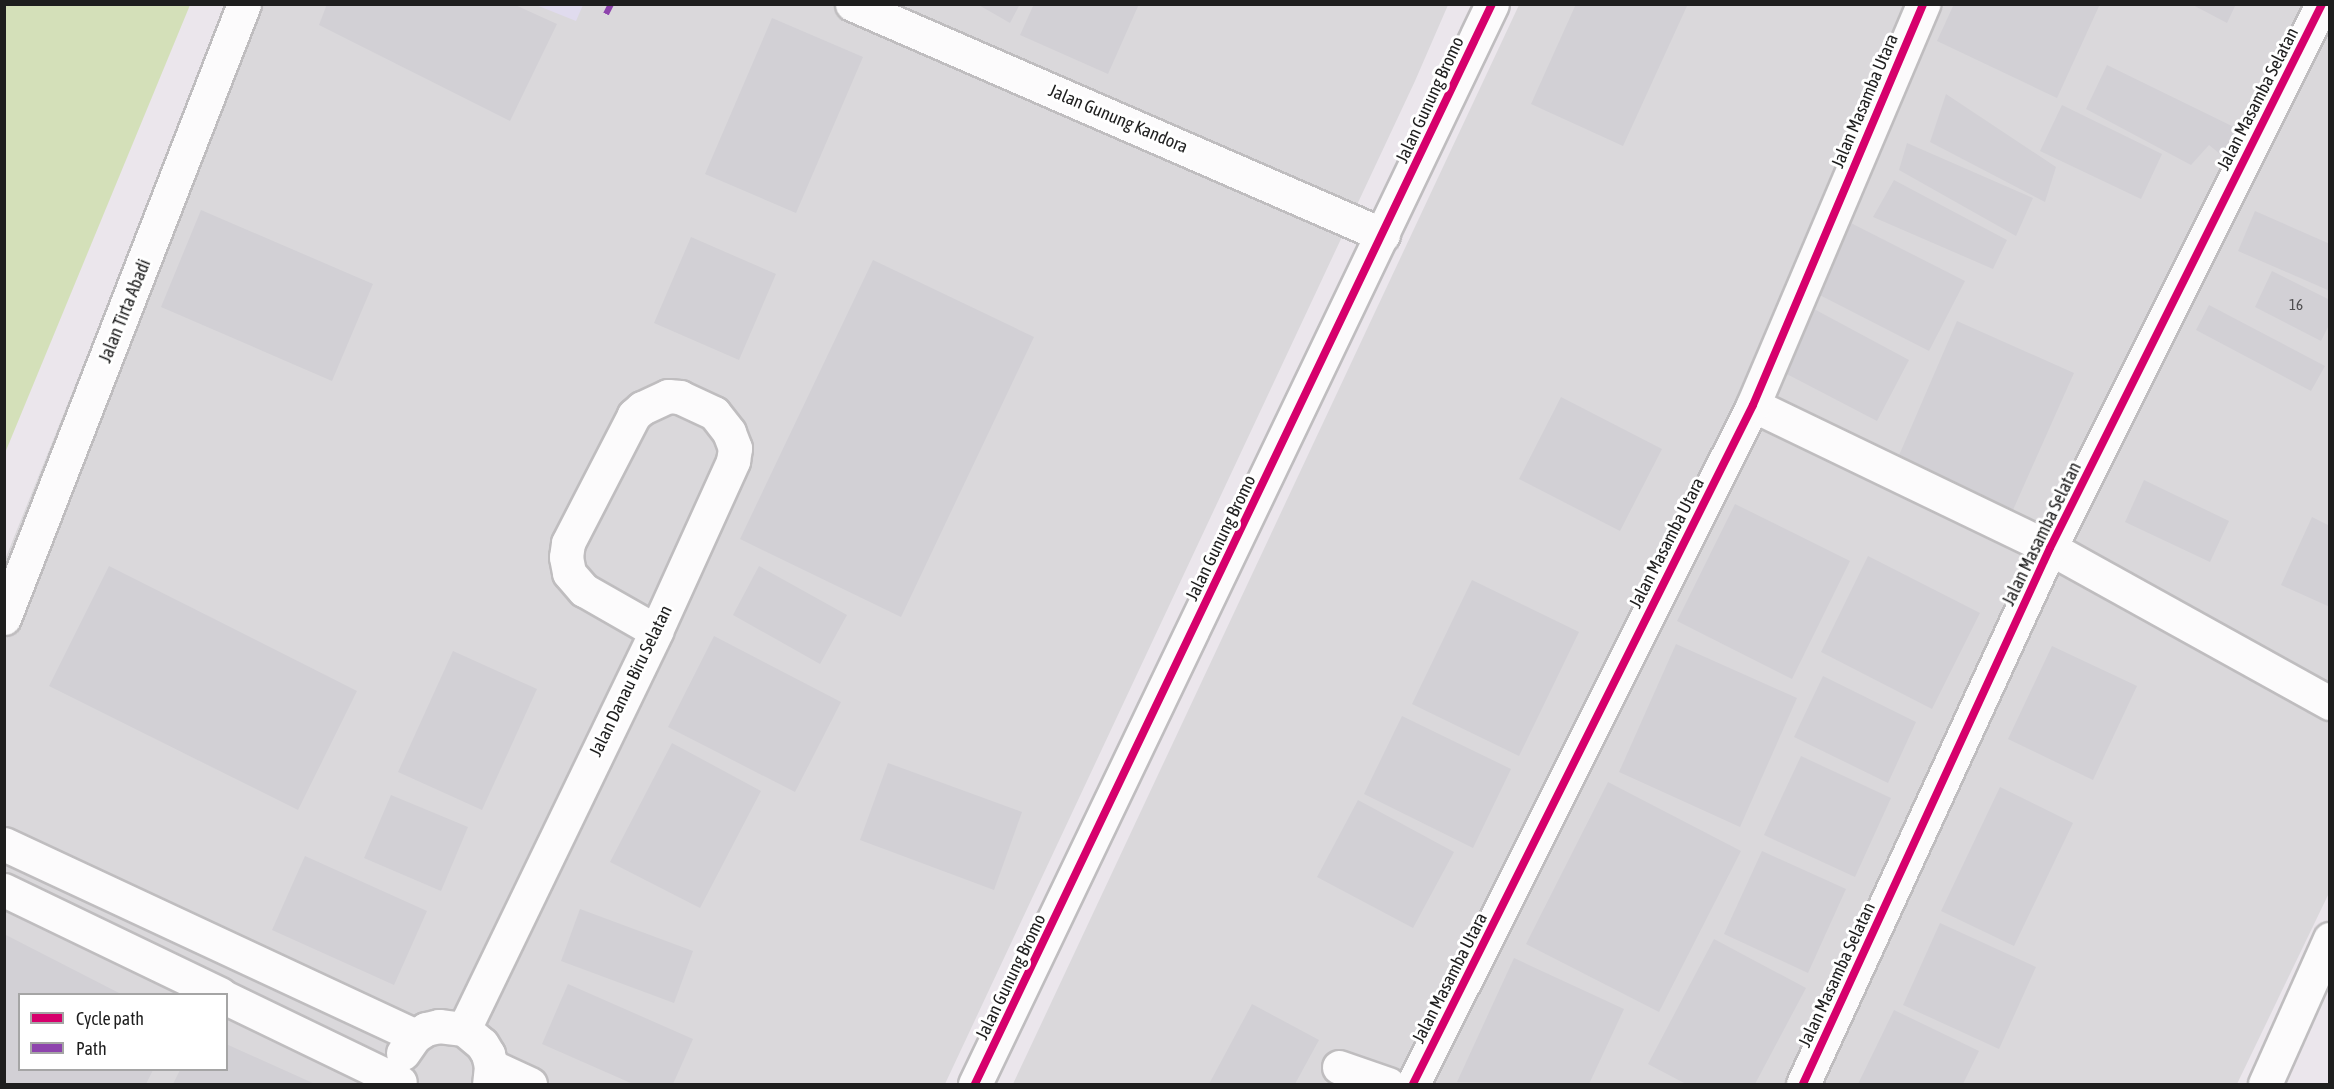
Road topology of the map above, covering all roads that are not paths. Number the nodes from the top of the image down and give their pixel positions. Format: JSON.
{"nodes":[{"id":1,"x":244,"y":4,"type":"edge"},
{"id":2,"x":852,"y":4,"type":"edge"},
{"id":3,"x":1492,"y":4,"type":"edge"},
{"id":4,"x":1923,"y":4,"type":"edge"},
{"id":5,"x":2322,"y":4,"type":"edge"},
{"id":6,"x":1383,"y":236,"type":"junction"},
{"id":7,"x":1753,"y":405,"type":"junction"},
{"id":8,"x":2050,"y":548,"type":"junction"},
{"id":9,"x":4,"y":618,"type":"edge"},
{"id":10,"x":656,"y":631,"type":"junction"},
{"id":11,"x":2330,"y":703,"type":"edge"},
{"id":12,"x":4,"y":844,"type":"edge"},
{"id":13,"x":4,"y":890,"type":"edge"},
{"id":14,"x":2330,"y":939,"type":"edge"},
{"id":15,"x":218,"y":993,"type":"edge"},
{"id":16,"x":228,"y":999,"type":"edge"},
{"id":17,"x":464,"y":1029,"type":"junction"},
{"id":18,"x":415,"y":1036,"type":"junction"},
{"id":19,"x":1339,"y":1067,"type":"dead end"},
{"id":20,"x":490,"y":1075,"type":"edge"},
{"id":21,"x":400,"y":1083,"type":"edge"},
{"id":22,"x":530,"y":1084,"type":"edge"},
{"id":23,"x":975,"y":1084,"type":"edge"},
{"id":24,"x":1389,"y":1084,"type":"edge"},
{"id":25,"x":1413,"y":1084,"type":"edge"},
{"id":26,"x":1803,"y":1084,"type":"edge"},
{"id":27,"x":2265,"y":1084,"type":"edge"}],
"edges":[{"from":1,"to":9,"type":"street","name":"Jalan Tirta Abadi"},
{"from":2,"to":6,"type":"street","name":"Jalan Gunung Kandora"},
{"from":3,"to":6,"type":"street","name":"Jalan Gunung Bromo"},
{"from":4,"to":7,"type":"street","name":"Jalan Masamba Utara"},
{"from":5,"to":8,"type":"street","name":"Jalan Masamba Selatan"},
{"from":6,"to":23,"type":"street","name":"Jalan Gunung Bromo"},
{"from":7,"to":8,"type":"street"},
{"from":7,"to":25,"type":"street","name":"Jalan Masamba Utara"},
{"from":8,"to":11,"type":"street"},
{"from":8,"to":26,"type":"street","name":"Jalan Masamba Selatan"},
{"from":10,"to":10,"type":"street","name":"Jalan Danau Biru Selatan"},
{"from":10,"to":17,"type":"street","name":"Jalan Danau Biru Selatan"},
{"from":12,"to":18,"type":"street"},
{"from":13,"to":15,"type":"street"},
{"from":14,"to":27,"type":"street"},
{"from":16,"to":21,"type":"street"},
{"from":17,"to":18,"type":"street"},
{"from":17,"to":20,"type":"street"},
{"from":18,"to":21,"type":"street"},
{"from":19,"to":24,"type":"street"},
{"from":20,"to":22,"type":"street"}]}
